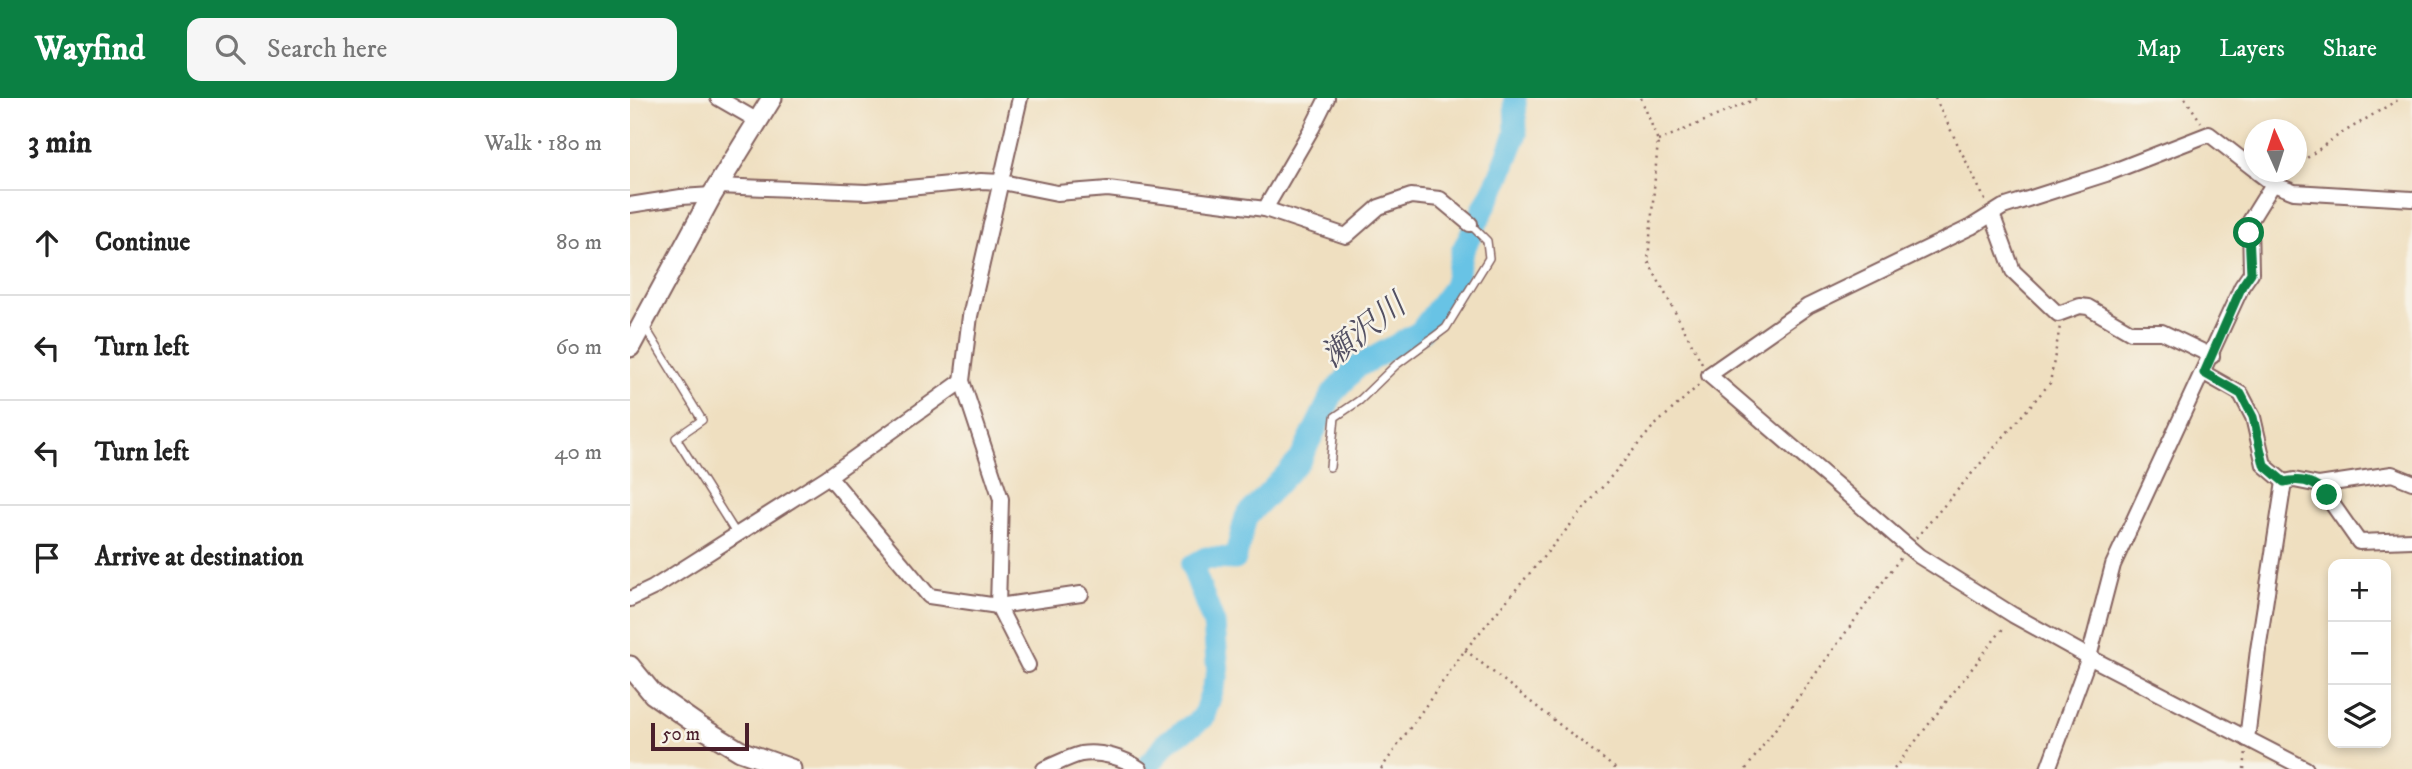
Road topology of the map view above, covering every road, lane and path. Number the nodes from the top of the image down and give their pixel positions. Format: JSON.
{"nodes":[{"id":1,"x":718,"y":98,"type":"edge"},
{"id":2,"x":772,"y":98,"type":"edge"},
{"id":3,"x":1020,"y":98,"type":"edge"},
{"id":4,"x":1326,"y":98,"type":"edge"},
{"id":5,"x":1641,"y":98,"type":"edge"},
{"id":6,"x":1758,"y":98,"type":"edge"},
{"id":7,"x":1935,"y":98,"type":"edge"},
{"id":8,"x":2185,"y":98,"type":"edge"},
{"id":9,"x":2401,"y":98,"type":"edge"},
{"id":10,"x":758,"y":121,"type":"junction"},
{"id":11,"x":2209,"y":134,"type":"junction"},
{"id":12,"x":1658,"y":141,"type":"junction"},
{"id":13,"x":2307,"y":158,"type":"edge"},
{"id":14,"x":2244,"y":161,"type":"edge"},
{"id":15,"x":1002,"y":181,"type":"junction"},
{"id":16,"x":2271,"y":182,"type":"edge"},
{"id":17,"x":2273,"y":184,"type":"junction"},
{"id":18,"x":715,"y":191,"type":"junction"},
{"id":19,"x":2412,"y":199,"type":"edge"},
{"id":20,"x":630,"y":205,"type":"edge"},
{"id":21,"x":1265,"y":209,"type":"junction"},
{"id":22,"x":1992,"y":214,"type":"junction"},
{"id":23,"x":1470,"y":224,"type":"joint"},
{"id":24,"x":2059,"y":314,"type":"junction"},
{"id":25,"x":643,"y":324,"type":"junction"},
{"id":26,"x":630,"y":347,"type":"edge"},
{"id":27,"x":2212,"y":356,"type":"junction"},
{"id":28,"x":2204,"y":373,"type":"junction"},
{"id":29,"x":1709,"y":375,"type":"junction"},
{"id":30,"x":962,"y":381,"type":"junction"},
{"id":31,"x":1330,"y":467,"type":"dead end"},
{"id":32,"x":829,"y":476,"type":"junction"},
{"id":33,"x":2284,"y":482,"type":"junction"},
{"id":34,"x":2412,"y":482,"type":"edge"},
{"id":35,"x":2319,"y":485,"type":"junction"},
{"id":36,"x":737,"y":535,"type":"junction"},
{"id":37,"x":2412,"y":540,"type":"edge"},
{"id":38,"x":1909,"y":547,"type":"junction"},
{"id":39,"x":1081,"y":594,"type":"dead end"},
{"id":40,"x":630,"y":600,"type":"edge"},
{"id":41,"x":998,"y":606,"type":"junction"},
{"id":42,"x":2013,"y":615,"type":"junction"},
{"id":43,"x":1465,"y":650,"type":"junction"},
{"id":44,"x":2089,"y":657,"type":"junction"},
{"id":45,"x":1028,"y":665,"type":"dead end"},
{"id":46,"x":630,"y":666,"type":"edge"},
{"id":47,"x":2248,"y":738,"type":"junction"},
{"id":48,"x":791,"y":769,"type":"edge"},
{"id":49,"x":1044,"y":769,"type":"edge"},
{"id":50,"x":1140,"y":769,"type":"edge"},
{"id":51,"x":1381,"y":769,"type":"edge"},
{"id":52,"x":1616,"y":769,"type":"edge"},
{"id":53,"x":1746,"y":769,"type":"edge"},
{"id":54,"x":1894,"y":769,"type":"edge"},
{"id":55,"x":2048,"y":769,"type":"edge"},
{"id":56,"x":2306,"y":769,"type":"edge"}],
"edges":[{"from":1,"to":10,"type":"street"},
{"from":2,"to":10,"type":"main road"},
{"from":3,"to":15,"type":"street"},
{"from":4,"to":21,"type":"street"},
{"from":5,"to":12,"type":"path"},
{"from":6,"to":12,"type":"path"},
{"from":7,"to":22,"type":"path"},
{"from":8,"to":11,"type":"path"},
{"from":9,"to":13,"type":"path"},
{"from":10,"to":18,"type":"main road"},
{"from":11,"to":14,"type":"street"},
{"from":11,"to":22,"type":"street"},
{"from":12,"to":29,"type":"path"},
{"from":15,"to":18,"type":"street"},
{"from":15,"to":21,"type":"street"},
{"from":15,"to":30,"type":"street"},
{"from":16,"to":17,"type":"street"},
{"from":17,"to":19,"type":"street"},
{"from":17,"to":27,"type":"street"},
{"from":18,"to":20,"type":"street"},
{"from":18,"to":25,"type":"main road"},
{"from":21,"to":23,"type":"street"},
{"from":22,"to":24,"type":"street"},
{"from":22,"to":29,"type":"street"},
{"from":23,"to":31,"type":"lane"},
{"from":24,"to":27,"type":"street"},
{"from":24,"to":38,"type":"path"},
{"from":25,"to":26,"type":"main road"},
{"from":25,"to":36,"type":"lane"},
{"from":27,"to":28,"type":"street"},
{"from":28,"to":33,"type":"street"},
{"from":28,"to":44,"type":"street"},
{"from":29,"to":38,"type":"street"},
{"from":29,"to":43,"type":"path"},
{"from":30,"to":32,"type":"street"},
{"from":30,"to":41,"type":"street"},
{"from":32,"to":36,"type":"street"},
{"from":32,"to":41,"type":"street"},
{"from":33,"to":35,"type":"street"},
{"from":33,"to":47,"type":"street"},
{"from":34,"to":35,"type":"street"},
{"from":35,"to":37,"type":"street"},
{"from":36,"to":40,"type":"street"},
{"from":38,"to":42,"type":"street"},
{"from":38,"to":53,"type":"path"},
{"from":39,"to":41,"type":"street"},
{"from":41,"to":45,"type":"street"},
{"from":42,"to":44,"type":"street"},
{"from":42,"to":54,"type":"path"},
{"from":43,"to":51,"type":"path"},
{"from":43,"to":52,"type":"path"},
{"from":44,"to":47,"type":"street"},
{"from":44,"to":55,"type":"street"},
{"from":46,"to":48,"type":"main road"},
{"from":47,"to":56,"type":"street"},
{"from":49,"to":50,"type":"street"}]}
